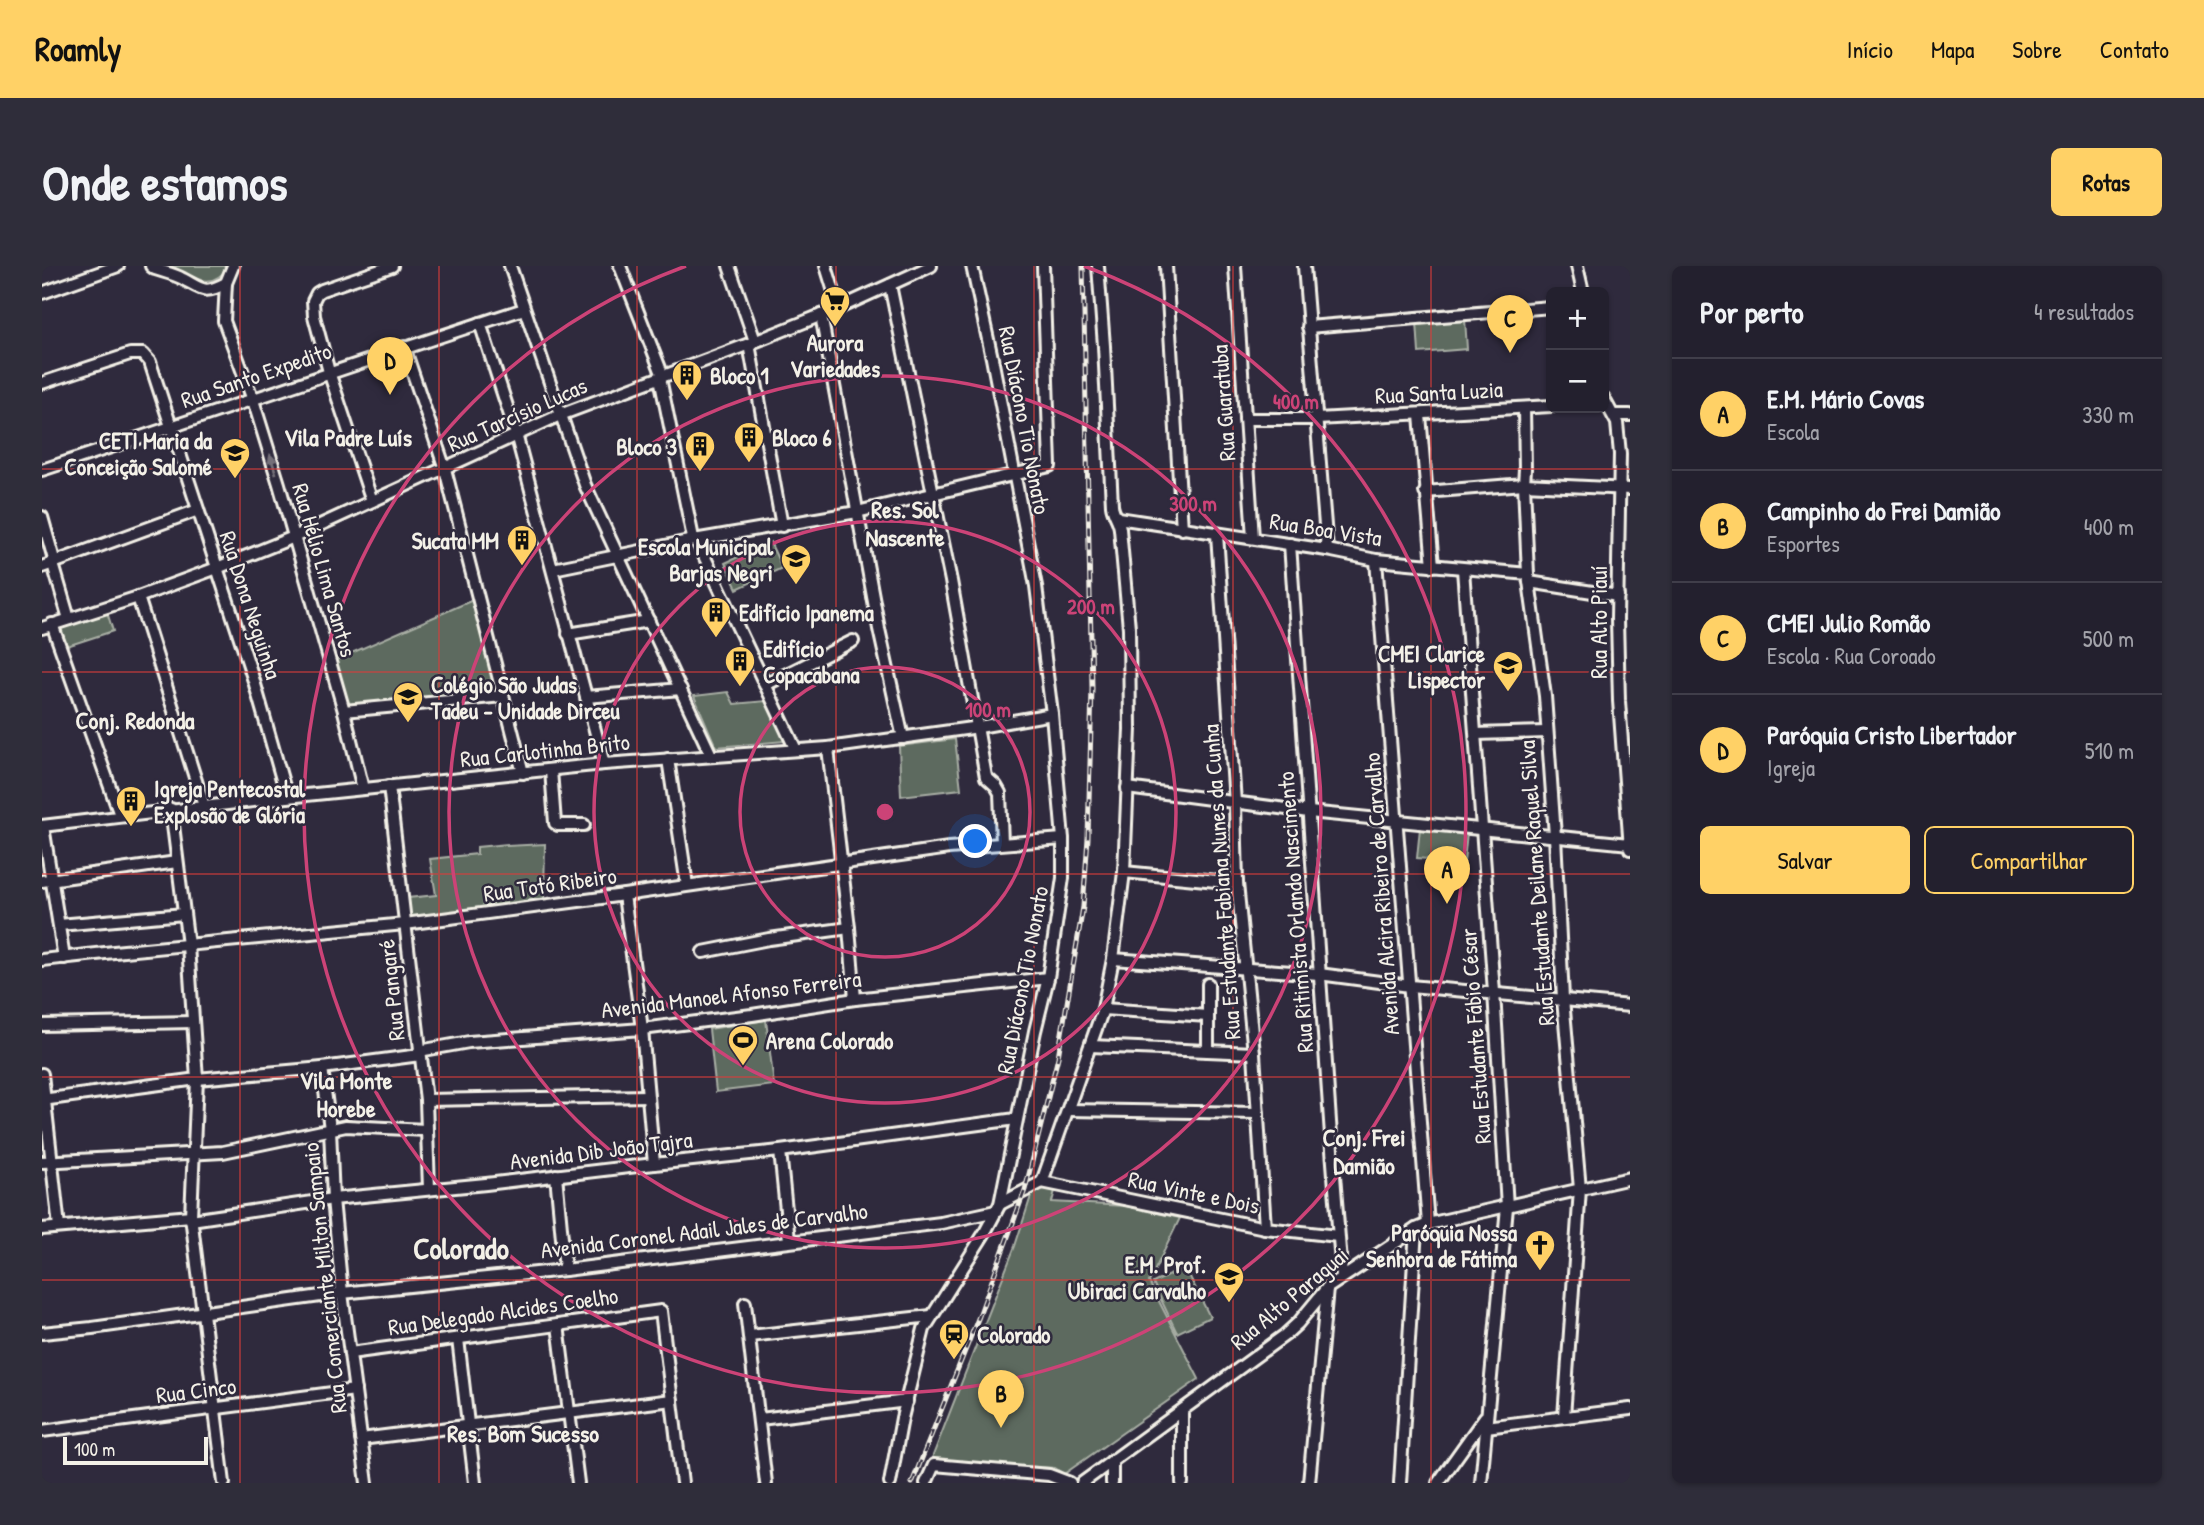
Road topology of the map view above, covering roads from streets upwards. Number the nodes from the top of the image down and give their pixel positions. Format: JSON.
{"nodes":[{"id":1,"x":120,"y":266,"type":"edge"},
{"id":2,"x":139,"y":266,"type":"edge"},
{"id":3,"x":233,"y":266,"type":"edge"},
{"id":4,"x":392,"y":266,"type":"edge"},
{"id":5,"x":510,"y":266,"type":"edge"},
{"id":6,"x":621,"y":266,"type":"edge"},
{"id":7,"x":729,"y":266,"type":"edge"},
{"id":8,"x":825,"y":266,"type":"edge"},
{"id":9,"x":930,"y":266,"type":"edge"},
{"id":10,"x":972,"y":266,"type":"edge"},
{"id":11,"x":1043,"y":266,"type":"edge"},
{"id":12,"x":1098,"y":266,"type":"edge"},
{"id":13,"x":1166,"y":266,"type":"edge"},
{"id":14,"x":1235,"y":266,"type":"edge"},
{"id":15,"x":1304,"y":266,"type":"edge"},
{"id":16,"x":1577,"y":266,"type":"edge"},
{"id":17,"x":153,"y":268,"type":"edge"},
{"id":18,"x":226,"y":283,"type":"junction"},
{"id":19,"x":890,"y":285,"type":"junction"},
{"id":20,"x":1582,"y":287,"type":"edge"},
{"id":21,"x":42,"y":293,"type":"edge"},
{"id":22,"x":839,"y":307,"type":"junction"},
{"id":23,"x":1546,"y":307,"type":"edge"},
{"id":24,"x":524,"y":309,"type":"junction"},
{"id":25,"x":821,"y":315,"type":"junction"},
{"id":26,"x":480,"y":323,"type":"junction"},
{"id":27,"x":1308,"y":327,"type":"junction"},
{"id":28,"x":752,"y":343,"type":"junction"},
{"id":29,"x":404,"y":347,"type":"junction"},
{"id":30,"x":329,"y":372,"type":"junction"},
{"id":31,"x":661,"y":377,"type":"junction"},
{"id":32,"x":42,"y":383,"type":"edge"},
{"id":33,"x":253,"y":400,"type":"junction"},
{"id":34,"x":1546,"y":406,"type":"edge"},
{"id":35,"x":1524,"y":408,"type":"junction"},
{"id":36,"x":1609,"y":408,"type":"edge"},
{"id":37,"x":560,"y":415,"type":"junction"},
{"id":38,"x":1420,"y":415,"type":"junction"},
{"id":39,"x":1614,"y":415,"type":"junction"},
{"id":40,"x":1630,"y":415,"type":"edge"},
{"id":41,"x":1245,"y":419,"type":"junction"},
{"id":42,"x":1317,"y":419,"type":"junction"},
{"id":43,"x":172,"y":426,"type":"junction"},
{"id":44,"x":516,"y":434,"type":"junction"},
{"id":45,"x":445,"y":469,"type":"junction"},
{"id":46,"x":42,"y":470,"type":"edge"},
{"id":47,"x":1014,"y":474,"type":"junction"},
{"id":48,"x":1524,"y":484,"type":"junction"},
{"id":49,"x":1625,"y":488,"type":"edge"},
{"id":50,"x":1425,"y":492,"type":"junction"},
{"id":51,"x":934,"y":493,"type":"junction"},
{"id":52,"x":372,"y":501,"type":"junction"},
{"id":53,"x":198,"y":510,"type":"junction"},
{"id":54,"x":857,"y":512,"type":"junction"},
{"id":55,"x":42,"y":517,"type":"edge"},
{"id":56,"x":1118,"y":519,"type":"junction"},
{"id":57,"x":782,"y":526,"type":"junction"},
{"id":58,"x":1182,"y":529,"type":"junction"},
{"id":59,"x":1217,"y":534,"type":"junction"},
{"id":60,"x":294,"y":537,"type":"junction"},
{"id":61,"x":1252,"y":538,"type":"junction"},
{"id":62,"x":695,"y":540,"type":"junction"},
{"id":63,"x":1290,"y":544,"type":"junction"},
{"id":64,"x":1327,"y":550,"type":"junction"},
{"id":65,"x":618,"y":556,"type":"junction"},
{"id":66,"x":1376,"y":560,"type":"junction"},
{"id":67,"x":50,"y":565,"type":"edge"},
{"id":68,"x":1433,"y":566,"type":"junction"},
{"id":69,"x":217,"y":568,"type":"junction"},
{"id":70,"x":553,"y":569,"type":"junction"},
{"id":71,"x":1463,"y":569,"type":"junction"},
{"id":72,"x":1528,"y":578,"type":"junction"},
{"id":73,"x":1622,"y":595,"type":"edge"},
{"id":74,"x":138,"y":597,"type":"junction"},
{"id":75,"x":69,"y":619,"type":"junction"},
{"id":76,"x":649,"y":621,"type":"junction"},
{"id":77,"x":47,"y":626,"type":"edge"},
{"id":78,"x":568,"y":634,"type":"junction"},
{"id":79,"x":853,"y":641,"type":"dead end"},
{"id":80,"x":765,"y":685,"type":"junction"},
{"id":81,"x":681,"y":689,"type":"junction"},
{"id":82,"x":503,"y":696,"type":"junction"},
{"id":83,"x":586,"y":697,"type":"junction"},
{"id":84,"x":1625,"y":702,"type":"edge"},
{"id":85,"x":344,"y":711,"type":"junction"},
{"id":86,"x":1052,"y":714,"type":"junction"},
{"id":87,"x":979,"y":727,"type":"junction"},
{"id":88,"x":1547,"y":732,"type":"junction"},
{"id":89,"x":1476,"y":734,"type":"junction"},
{"id":90,"x":903,"y":738,"type":"junction"},
{"id":91,"x":828,"y":748,"type":"junction"},
{"id":92,"x":796,"y":750,"type":"junction"},
{"id":93,"x":711,"y":755,"type":"junction"},
{"id":94,"x":668,"y":759,"type":"junction"},
{"id":95,"x":604,"y":764,"type":"junction"},
{"id":96,"x":551,"y":770,"type":"junction"},
{"id":97,"x":523,"y":773,"type":"junction"},
{"id":98,"x":389,"y":786,"type":"junction"},
{"id":99,"x":1127,"y":788,"type":"junction"},
{"id":100,"x":363,"y":789,"type":"junction"},
{"id":101,"x":288,"y":797,"type":"junction"},
{"id":102,"x":1236,"y":803,"type":"junction"},
{"id":103,"x":204,"y":806,"type":"junction"},
{"id":104,"x":171,"y":809,"type":"junction"},
{"id":105,"x":1629,"y":809,"type":"edge"},
{"id":106,"x":1309,"y":812,"type":"junction"},
{"id":107,"x":120,"y":815,"type":"junction"},
{"id":108,"x":1397,"y":821,"type":"junction"},
{"id":109,"x":584,"y":825,"type":"dead end"},
{"id":110,"x":43,"y":826,"type":"edge"},
{"id":111,"x":1483,"y":828,"type":"junction"},
{"id":112,"x":1555,"y":836,"type":"junction"},
{"id":113,"x":1063,"y":839,"type":"junction"},
{"id":114,"x":1002,"y":844,"type":"junction"},
{"id":115,"x":1630,"y":846,"type":"edge"},
{"id":116,"x":177,"y":862,"type":"junction"},
{"id":117,"x":841,"y":863,"type":"junction"},
{"id":118,"x":1124,"y":872,"type":"junction"},
{"id":119,"x":47,"y":880,"type":"edge"},
{"id":120,"x":1237,"y":883,"type":"junction"},
{"id":121,"x":687,"y":885,"type":"junction"},
{"id":122,"x":624,"y":895,"type":"junction"},
{"id":123,"x":184,"y":914,"type":"junction"},
{"id":124,"x":405,"y":924,"type":"junction"},
{"id":125,"x":59,"y":925,"type":"junction"},
{"id":126,"x":849,"y":928,"type":"junction"},
{"id":127,"x":188,"y":946,"type":"junction"},
{"id":128,"x":704,"y":952,"type":"dead end"},
{"id":129,"x":65,"y":958,"type":"junction"},
{"id":130,"x":1113,"y":959,"type":"junction"},
{"id":131,"x":42,"y":960,"type":"edge"},
{"id":132,"x":1245,"y":968,"type":"junction"},
{"id":133,"x":1320,"y":974,"type":"junction"},
{"id":134,"x":1048,"y":978,"type":"junction"},
{"id":135,"x":1208,"y":984,"type":"dead end"},
{"id":136,"x":1410,"y":986,"type":"junction"},
{"id":137,"x":1494,"y":992,"type":"junction"},
{"id":138,"x":855,"y":999,"type":"junction"},
{"id":139,"x":1563,"y":999,"type":"junction"},
{"id":140,"x":1630,"y":1006,"type":"edge"},
{"id":141,"x":1103,"y":1009,"type":"junction"},
{"id":142,"x":1208,"y":1016,"type":"junction"},
{"id":143,"x":193,"y":1022,"type":"junction"},
{"id":144,"x":42,"y":1026,"type":"edge"},
{"id":145,"x":642,"y":1029,"type":"junction"},
{"id":146,"x":1091,"y":1046,"type":"junction"},
{"id":147,"x":1208,"y":1051,"type":"junction"},
{"id":148,"x":420,"y":1053,"type":"junction"},
{"id":149,"x":1254,"y":1053,"type":"junction"},
{"id":150,"x":322,"y":1069,"type":"junction"},
{"id":151,"x":42,"y":1074,"type":"edge"},
{"id":152,"x":197,"y":1079,"type":"junction"},
{"id":153,"x":647,"y":1096,"type":"junction"},
{"id":154,"x":44,"y":1100,"type":"edge"},
{"id":155,"x":426,"y":1100,"type":"junction"},
{"id":156,"x":1068,"y":1110,"type":"junction"},
{"id":157,"x":1258,"y":1113,"type":"junction"},
{"id":158,"x":1016,"y":1119,"type":"junction"},
{"id":159,"x":330,"y":1129,"type":"junction"},
{"id":160,"x":426,"y":1130,"type":"junction"},
{"id":161,"x":780,"y":1151,"type":"junction"},
{"id":162,"x":195,"y":1155,"type":"junction"},
{"id":163,"x":48,"y":1162,"type":"edge"},
{"id":164,"x":654,"y":1164,"type":"junction"},
{"id":165,"x":556,"y":1175,"type":"junction"},
{"id":166,"x":1630,"y":1178,"type":"edge"},
{"id":167,"x":1042,"y":1182,"type":"junction"},
{"id":168,"x":429,"y":1189,"type":"junction"},
{"id":169,"x":1580,"y":1189,"type":"junction"},
{"id":170,"x":333,"y":1199,"type":"junction"},
{"id":171,"x":1507,"y":1207,"type":"junction"},
{"id":172,"x":998,"y":1208,"type":"junction"},
{"id":173,"x":191,"y":1218,"type":"junction"},
{"id":174,"x":1428,"y":1224,"type":"junction"},
{"id":175,"x":60,"y":1227,"type":"junction"},
{"id":176,"x":1265,"y":1228,"type":"junction"},
{"id":177,"x":42,"y":1229,"type":"edge"},
{"id":178,"x":1416,"y":1229,"type":"junction"},
{"id":179,"x":1338,"y":1236,"type":"junction"},
{"id":180,"x":789,"y":1240,"type":"junction"},
{"id":181,"x":565,"y":1270,"type":"junction"},
{"id":182,"x":1342,"y":1276,"type":"junction"},
{"id":183,"x":1327,"y":1288,"type":"junction"},
{"id":184,"x":342,"y":1293,"type":"junction"},
{"id":185,"x":745,"y":1303,"type":"dead end"},
{"id":186,"x":203,"y":1312,"type":"junction"},
{"id":187,"x":931,"y":1316,"type":"junction"},
{"id":188,"x":558,"y":1325,"type":"junction"},
{"id":189,"x":42,"y":1333,"type":"edge"},
{"id":190,"x":750,"y":1336,"type":"junction"},
{"id":191,"x":458,"y":1339,"type":"junction"},
{"id":192,"x":350,"y":1353,"type":"junction"},
{"id":193,"x":355,"y":1390,"type":"junction"},
{"id":194,"x":672,"y":1400,"type":"junction"},
{"id":195,"x":907,"y":1401,"type":"junction"},
{"id":196,"x":214,"y":1408,"type":"junction"},
{"id":197,"x":1630,"y":1409,"type":"edge"},
{"id":198,"x":1182,"y":1411,"type":"junction"},
{"id":199,"x":570,"y":1412,"type":"junction"},
{"id":200,"x":1563,"y":1417,"type":"junction"},
{"id":201,"x":760,"y":1419,"type":"junction"},
{"id":202,"x":1486,"y":1421,"type":"junction"},
{"id":203,"x":468,"y":1425,"type":"junction"},
{"id":204,"x":42,"y":1431,"type":"edge"},
{"id":205,"x":361,"y":1438,"type":"junction"},
{"id":206,"x":1112,"y":1461,"type":"junction"},
{"id":207,"x":224,"y":1483,"type":"edge"},
{"id":208,"x":367,"y":1483,"type":"edge"},
{"id":209,"x":475,"y":1483,"type":"edge"},
{"id":210,"x":578,"y":1483,"type":"edge"},
{"id":211,"x":682,"y":1483,"type":"edge"},
{"id":212,"x":766,"y":1483,"type":"edge"},
{"id":213,"x":890,"y":1483,"type":"edge"},
{"id":214,"x":926,"y":1483,"type":"edge"},
{"id":215,"x":1070,"y":1483,"type":"edge"},
{"id":216,"x":1082,"y":1483,"type":"edge"},
{"id":217,"x":1112,"y":1483,"type":"edge"},
{"id":218,"x":1182,"y":1483,"type":"edge"},
{"id":219,"x":1309,"y":1483,"type":"edge"},
{"id":220,"x":1401,"y":1483,"type":"edge"},
{"id":221,"x":1438,"y":1483,"type":"edge"},
{"id":222,"x":1481,"y":1483,"type":"edge"}],
"edges":[{"from":1,"to":21,"type":"street"},
{"from":2,"to":17,"type":"street"},
{"from":3,"to":18,"type":"street","name":"Rua Hélio Lima Santos"},
{"from":4,"to":30,"type":"street"},
{"from":5,"to":24,"type":"street"},
{"from":6,"to":31,"type":"street"},
{"from":7,"to":28,"type":"street"},
{"from":8,"to":22,"type":"street"},
{"from":9,"to":19,"type":"street","name":"Rua Tarcísio Lucas"},
{"from":10,"to":47,"type":"street","name":"Rua Diácono Tio Nonato"},
{"from":11,"to":47,"type":"street"},
{"from":12,"to":56,"type":"street"},
{"from":13,"to":58,"type":"street"},
{"from":14,"to":41,"type":"street","name":"Rua Guaratuba"},
{"from":15,"to":27,"type":"street"},
{"from":16,"to":20,"type":"street"},
{"from":17,"to":18,"type":"street"},
{"from":18,"to":33,"type":"street","name":"Rua Hélio Lima Santos"},
{"from":19,"to":22,"type":"street","name":"Rua Tarcísio Lucas"},
{"from":19,"to":51,"type":"street"},
{"from":22,"to":25,"type":"street","name":"Rua Tarcísio Lucas"},
{"from":23,"to":27,"type":"street"},
{"from":24,"to":26,"type":"street","name":"Rua Santo Expedito"},
{"from":24,"to":37,"type":"street"},
{"from":25,"to":28,"type":"street","name":"Rua Tarcísio Lucas"},
{"from":25,"to":54,"type":"street"},
{"from":26,"to":29,"type":"street","name":"Rua Santo Expedito"},
{"from":26,"to":44,"type":"street"},
{"from":27,"to":42,"type":"street"},
{"from":28,"to":31,"type":"street","name":"Rua Tarcísio Lucas"},
{"from":28,"to":57,"type":"street"},
{"from":29,"to":30,"type":"street","name":"Rua Santo Expedito"},
{"from":29,"to":45,"type":"street"},
{"from":30,"to":33,"type":"street","name":"Rua Santo Expedito"},
{"from":30,"to":52,"type":"street"},
{"from":31,"to":37,"type":"street","name":"Rua Tarcísio Lucas"},
{"from":31,"to":62,"type":"street"},
{"from":32,"to":43,"type":"street","name":"Rua Dona Neguinha"},
{"from":33,"to":43,"type":"street","name":"Rua Santo Expedito"},
{"from":60,"to":33,"type":"street","name":"Rua Hélio Lima Santos","one_way":true},
{"from":34,"to":35,"type":"street","name":"Rua Santa Luzia"},
{"from":35,"to":38,"type":"street","name":"Rua Santa Luzia"},
{"from":35,"to":48,"type":"street","name":"Rua Estudante Deilane Raquel Silva"},
{"from":36,"to":39,"type":"street","name":"Rua Alto Piauí"},
{"from":37,"to":44,"type":"street","name":"Rua Tarcísio Lucas"},
{"from":37,"to":65,"type":"street"},
{"from":38,"to":42,"type":"street","name":"Rua Santa Luzia"},
{"from":38,"to":50,"type":"street"},
{"from":39,"to":40,"type":"street"},
{"from":39,"to":49,"type":"street","name":"Rua Alto Piauí"},
{"from":41,"to":42,"type":"street","name":"Rua Santa Luzia"},
{"from":41,"to":61,"type":"street","name":"Rua Guaratuba"},
{"from":42,"to":64,"type":"street"},
{"from":43,"to":46,"type":"street","name":"Rua Santo Expedito"},
{"from":43,"to":53,"type":"street","name":"Rua Dona Neguinha"},
{"from":44,"to":45,"type":"street","name":"Rua Tarcísio Lucas"},
{"from":44,"to":70,"type":"street"},
{"from":45,"to":52,"type":"street","name":"Rua Tarcísio Lucas"},
{"from":45,"to":82,"type":"street"},
{"from":47,"to":51,"type":"street"},
{"from":47,"to":86,"type":"street","name":"Rua Diácono Tio Nonato"},
{"from":48,"to":49,"type":"street"},
{"from":48,"to":50,"type":"street"},
{"from":48,"to":72,"type":"street","name":"Rua Estudante Deilane Raquel Silva"},
{"from":49,"to":73,"type":"street","name":"Rua Alto Piauí"},
{"from":50,"to":68,"type":"street"},
{"from":51,"to":54,"type":"street"},
{"from":51,"to":87,"type":"street"},
{"from":52,"to":60,"type":"street","name":"Rua Tarcísio Lucas"},
{"from":53,"to":67,"type":"street"},
{"from":53,"to":69,"type":"street","name":"Rua Dona Neguinha"},
{"from":54,"to":57,"type":"street"},
{"from":54,"to":90,"type":"street"},
{"from":55,"to":67,"type":"street"},
{"from":56,"to":58,"type":"street","name":"Rua Boa Vista"},
{"from":56,"to":99,"type":"street"},
{"from":57,"to":62,"type":"street"},
{"from":58,"to":59,"type":"street","name":"Rua Boa Vista"},
{"from":59,"to":61,"type":"street","name":"Rua Boa Vista"},
{"from":59,"to":102,"type":"street","name":"Rua Estudante Fabiana Nunes da Cunha"},
{"from":60,"to":69,"type":"street","name":"Rua Tarcísio Lucas"},
{"from":60,"to":85,"type":"street","name":"Rua Hélio Lima Santos"},
{"from":61,"to":63,"type":"street","name":"Rua Boa Vista"},
{"from":62,"to":65,"type":"street"},
{"from":62,"to":80,"type":"street"},
{"from":63,"to":64,"type":"street","name":"Rua Boa Vista"},
{"from":63,"to":106,"type":"street","name":"Rua Ritimista Orlando Nascimento"},
{"from":64,"to":66,"type":"street","name":"Rua Boa Vista"},
{"from":65,"to":70,"type":"street"},
{"from":65,"to":76,"type":"street"},
{"from":66,"to":68,"type":"street","name":"Rua Boa Vista"},
{"from":66,"to":108,"type":"street","name":"Avenida Alcira Ribeiro de Carvalho"},
{"from":67,"to":75,"type":"street"},
{"from":68,"to":71,"type":"street","name":"Rua Boa Vista"},
{"from":69,"to":74,"type":"street","name":"Rua Tarcísio Lucas"},
{"from":69,"to":101,"type":"street","name":"Rua Dona Neguinha"},
{"from":70,"to":78,"type":"street"},
{"from":71,"to":72,"type":"street","name":"Rua Boa Vista"},
{"from":71,"to":89,"type":"street","name":"Rua Estudante Fábio César"},
{"from":72,"to":73,"type":"street","name":"Rua Boa Vista"},
{"from":72,"to":88,"type":"street","name":"Rua Estudante Deilane Raquel Silva"},
{"from":73,"to":84,"type":"street","name":"Rua Alto Piauí"},
{"from":74,"to":75,"type":"street","name":"Rua Tarcísio Lucas"},
{"from":74,"to":103,"type":"street"},
{"from":75,"to":77,"type":"street","name":"Rua Tarcísio Lucas"},
{"from":76,"to":78,"type":"street"},
{"from":76,"to":81,"type":"street"},
{"from":77,"to":107,"type":"street"},
{"from":78,"to":83,"type":"street"},
{"from":79,"to":80,"type":"street"},
{"from":80,"to":92,"type":"street"},
{"from":81,"to":83,"type":"street"},
{"from":81,"to":93,"type":"street"},
{"from":82,"to":85,"type":"street"},
{"from":82,"to":97,"type":"street"},
{"from":83,"to":95,"type":"street"},
{"from":84,"to":105,"type":"street","name":"Rua Alto Piauí"},
{"from":85,"to":100,"type":"street","name":"Rua Hélio Lima Santos"},
{"from":86,"to":87,"type":"street","name":"Rua Carlotinha Brito"},
{"from":86,"to":113,"type":"street","name":"Rua Diácono Tio Nonato"},
{"from":87,"to":90,"type":"street","name":"Rua Carlotinha Brito"},
{"from":87,"to":114,"type":"street"},
{"from":88,"to":89,"type":"street"},
{"from":88,"to":112,"type":"street","name":"Rua Estudante Deilane Raquel Silva"},
{"from":89,"to":111,"type":"street","name":"Rua Estudante Fábio César"},
{"from":90,"to":91,"type":"street","name":"Rua Carlotinha Brito"},
{"from":91,"to":92,"type":"street","name":"Rua Carlotinha Brito"},
{"from":91,"to":117,"type":"street"},
{"from":92,"to":93,"type":"street","name":"Rua Carlotinha Brito"},
{"from":93,"to":94,"type":"street","name":"Rua Carlotinha Brito"},
{"from":94,"to":95,"type":"street","name":"Rua Carlotinha Brito"},
{"from":94,"to":121,"type":"street"},
{"from":95,"to":96,"type":"street","name":"Rua Carlotinha Brito"},
{"from":96,"to":97,"type":"street","name":"Rua Carlotinha Brito"},
{"from":96,"to":109,"type":"street"},
{"from":97,"to":98,"type":"street","name":"Rua Carlotinha Brito"},
{"from":98,"to":100,"type":"street","name":"Rua Carlotinha Brito"},
{"from":98,"to":124,"type":"street","name":"Rua Pangaré"},
{"from":99,"to":102,"type":"street"},
{"from":99,"to":118,"type":"street"},
{"from":100,"to":101,"type":"street","name":"Rua Carlotinha Brito"},
{"from":101,"to":103,"type":"street","name":"Rua Carlotinha Brito"},
{"from":102,"to":106,"type":"street"},
{"from":102,"to":120,"type":"street","name":"Rua Estudante Fabiana Nunes da Cunha"},
{"from":103,"to":104,"type":"street","name":"Rua Carlotinha Brito"},
{"from":104,"to":107,"type":"street","name":"Rua Carlotinha Brito"},
{"from":104,"to":116,"type":"street"},
{"from":105,"to":115,"type":"street","name":"Rua Alto Piauí"},
{"from":106,"to":108,"type":"street"},
{"from":106,"to":133,"type":"street","name":"Rua Ritimista Orlando Nascimento"},
{"from":107,"to":110,"type":"street","name":"Rua Carlotinha Brito"},
{"from":108,"to":111,"type":"street"},
{"from":108,"to":136,"type":"street","name":"Avenida Alcira Ribeiro de Carvalho"},
{"from":110,"to":119,"type":"street"},
{"from":111,"to":112,"type":"street"},
{"from":111,"to":137,"type":"street","name":"Rua Estudante Fábio César"},
{"from":112,"to":115,"type":"street"},
{"from":112,"to":139,"type":"street","name":"Rua Estudante Deilane Raquel Silva"},
{"from":113,"to":114,"type":"street","name":"Rua Totó Ribeiro"},
{"from":113,"to":134,"type":"street","name":"Rua Diácono Tio Nonato"},
{"from":114,"to":117,"type":"street","name":"Rua Totó Ribeiro"},
{"from":116,"to":119,"type":"street"},
{"from":116,"to":123,"type":"street"},
{"from":117,"to":121,"type":"street","name":"Rua Totó Ribeiro"},
{"from":117,"to":126,"type":"street"},
{"from":118,"to":120,"type":"street"},
{"from":118,"to":130,"type":"street"},
{"from":119,"to":125,"type":"street"},
{"from":120,"to":132,"type":"street","name":"Rua Estudante Fabiana Nunes da Cunha"},
{"from":121,"to":122,"type":"street","name":"Rua Totó Ribeiro"},
{"from":122,"to":124,"type":"street","name":"Rua Totó Ribeiro"},
{"from":122,"to":145,"type":"street"},
{"from":123,"to":125,"type":"street"},
{"from":123,"to":127,"type":"street"},
{"from":124,"to":127,"type":"street","name":"Rua Totó Ribeiro"},
{"from":124,"to":148,"type":"street","name":"Rua Pangaré"},
{"from":125,"to":129,"type":"street"},
{"from":126,"to":128,"type":"street"},
{"from":126,"to":138,"type":"street"},
{"from":127,"to":129,"type":"street","name":"Rua Totó Ribeiro"},
{"from":127,"to":143,"type":"street"},
{"from":129,"to":131,"type":"street","name":"Rua Totó Ribeiro"},
{"from":130,"to":132,"type":"street"},
{"from":130,"to":141,"type":"street"},
{"from":132,"to":133,"type":"street"},
{"from":132,"to":149,"type":"street","name":"Rua Estudante Fabiana Nunes da Cunha"},
{"from":133,"to":136,"type":"street"},
{"from":133,"to":179,"type":"street","name":"Rua Ritimista Orlando Nascimento"},
{"from":134,"to":138,"type":"street","name":"Avenida Manoel Afonso Ferreira"},
{"from":134,"to":158,"type":"street","name":"Rua Diácono Tio Nonato"},
{"from":135,"to":142,"type":"street"},
{"from":136,"to":137,"type":"street"},
{"from":136,"to":174,"type":"street","name":"Avenida Alcira Ribeiro de Carvalho"},
{"from":137,"to":139,"type":"street"},
{"from":137,"to":171,"type":"street","name":"Rua Estudante Fábio César"},
{"from":138,"to":145,"type":"street","name":"Avenida Manoel Afonso Ferreira"},
{"from":139,"to":140,"type":"street"},
{"from":139,"to":169,"type":"street","name":"Rua Estudante Deilane Raquel Silva"},
{"from":141,"to":142,"type":"street"},
{"from":141,"to":146,"type":"street"},
{"from":142,"to":147,"type":"street"},
{"from":143,"to":144,"type":"street"},
{"from":143,"to":152,"type":"street"},
{"from":145,"to":148,"type":"street","name":"Avenida Manoel Afonso Ferreira"},
{"from":145,"to":153,"type":"street"},
{"from":146,"to":147,"type":"street"},
{"from":146,"to":156,"type":"street"},
{"from":147,"to":149,"type":"street"},
{"from":148,"to":150,"type":"street","name":"Avenida Manoel Afonso Ferreira"},
{"from":148,"to":155,"type":"street","name":"Rua Pangaré"},
{"from":149,"to":157,"type":"street","name":"Rua Estudante Fabiana Nunes da Cunha"},
{"from":150,"to":152,"type":"street","name":"Avenida Manoel Afonso Ferreira"},
{"from":150,"to":159,"type":"street","name":"Rua Comerciante Milton Sampaio"},
{"from":151,"to":154,"type":"street"},
{"from":152,"to":154,"type":"street","name":"Avenida Manoel Afonso Ferreira"},
{"from":152,"to":162,"type":"street"},
{"from":153,"to":155,"type":"street"},
{"from":153,"to":164,"type":"street"},
{"from":154,"to":163,"type":"street"},
{"from":155,"to":160,"type":"street","name":"Rua Pangaré"},
{"from":156,"to":157,"type":"street"},
{"from":156,"to":167,"type":"street"},
{"from":157,"to":176,"type":"street","name":"Rua Estudante Fabiana Nunes da Cunha"},
{"from":158,"to":161,"type":"street","name":"Avenida Dib João Tajra"},
{"from":158,"to":172,"type":"street","name":"Rua Diácono Tio Nonato"},
{"from":159,"to":160,"type":"street"},
{"from":159,"to":162,"type":"street"},
{"from":159,"to":170,"type":"street","name":"Rua Comerciante Milton Sampaio"},
{"from":160,"to":168,"type":"street","name":"Rua Pangaré"},
{"from":161,"to":164,"type":"street","name":"Avenida Dib João Tajra"},
{"from":161,"to":180,"type":"street"},
{"from":162,"to":163,"type":"street"},
{"from":162,"to":173,"type":"street"},
{"from":163,"to":175,"type":"street"},
{"from":164,"to":165,"type":"street","name":"Avenida Dib João Tajra"},
{"from":165,"to":168,"type":"street","name":"Avenida Dib João Tajra"},
{"from":165,"to":181,"type":"street"},
{"from":166,"to":169,"type":"street","name":"Rua Alto Paraguai"},
{"from":167,"to":172,"type":"street"},
{"from":167,"to":176,"type":"street","name":"Rua Vinte e Dois"},
{"from":168,"to":170,"type":"street","name":"Avenida Dib João Tajra"},
{"from":169,"to":171,"type":"street","name":"Rua Alto Paraguai"},
{"from":169,"to":200,"type":"street","name":"Rua Estudante Deilane Raquel Silva"},
{"from":170,"to":173,"type":"street","name":"Avenida Dib João Tajra"},
{"from":170,"to":184,"type":"street","name":"Rua Comerciante Milton Sampaio"},
{"from":171,"to":174,"type":"street","name":"Rua Alto Paraguai"},
{"from":171,"to":202,"type":"street","name":"Rua Estudante Fábio César"},
{"from":172,"to":180,"type":"street","name":"Avenida Coronel Adail Jales de Carvalho"},
{"from":172,"to":187,"type":"street","name":"Rua Diácono Tio Nonato"},
{"from":173,"to":175,"type":"street","name":"Avenida Dib João Tajra"},
{"from":173,"to":186,"type":"street"},
{"from":174,"to":178,"type":"street","name":"Rua Alto Paraguai"},
{"from":175,"to":177,"type":"street","name":"Avenida Dib João Tajra"},
{"from":176,"to":179,"type":"street","name":"Rua Vinte e Dois"},
{"from":178,"to":182,"type":"street","name":"Rua Alto Paraguai"},
{"from":178,"to":220,"type":"street"},
{"from":179,"to":182,"type":"street","name":"Rua Ritimista Orlando Nascimento"},
{"from":180,"to":181,"type":"street","name":"Avenida Coronel Adail Jales de Carvalho"},
{"from":181,"to":184,"type":"street","name":"Avenida Coronel Adail Jales de Carvalho"},
{"from":182,"to":183,"type":"street","name":"Rua Alto Paraguai"},
{"from":183,"to":198,"type":"street","name":"Rua Alto Paraguai"},
{"from":183,"to":219,"type":"street"},
{"from":184,"to":186,"type":"street","name":"Avenida Coronel Adail Jales de Carvalho"},
{"from":184,"to":192,"type":"street","name":"Rua Comerciante Milton Sampaio"},
{"from":185,"to":190,"type":"street"},
{"from":186,"to":189,"type":"street","name":"Avenida Coronel Adail Jales de Carvalho"},
{"from":186,"to":196,"type":"street"},
{"from":187,"to":190,"type":"street"},
{"from":187,"to":195,"type":"street","name":"Rua Diácono Tio Nonato"},
{"from":188,"to":191,"type":"street","name":"Rua Delegado Alcides Coelho"},
{"from":188,"to":194,"type":"street","name":"Rua Delegado Alcides Coelho"},
{"from":188,"to":199,"type":"street"},
{"from":190,"to":201,"type":"street"},
{"from":191,"to":192,"type":"street","name":"Rua Delegado Alcides Coelho"},
{"from":191,"to":203,"type":"street"},
{"from":192,"to":193,"type":"street","name":"Rua Comerciante Milton Sampaio"},
{"from":193,"to":196,"type":"street","name":"Rua Cinco"},
{"from":193,"to":205,"type":"street","name":"Rua Comerciante Milton Sampaio"},
{"from":194,"to":199,"type":"street"},
{"from":194,"to":211,"type":"street"},
{"from":195,"to":201,"type":"street"},
{"from":195,"to":213,"type":"street","name":"Rua Diácono Tio Nonato"},
{"from":196,"to":204,"type":"street","name":"Rua Cinco"},
{"from":196,"to":207,"type":"street"},
{"from":197,"to":200,"type":"street"},
{"from":198,"to":206,"type":"street","name":"Rua Alto Paraguai"},
{"from":198,"to":218,"type":"street"},
{"from":199,"to":203,"type":"street"},
{"from":199,"to":210,"type":"street"},
{"from":200,"to":202,"type":"street"},
{"from":201,"to":212,"type":"street"},
{"from":202,"to":221,"type":"street"},
{"from":202,"to":222,"type":"street","name":"Rua Estudante Fábio César"},
{"from":203,"to":205,"type":"street"},
{"from":203,"to":209,"type":"street"},
{"from":205,"to":208,"type":"street","name":"Rua Comerciante Milton Sampaio"},
{"from":206,"to":216,"type":"street","name":"Rua Alto Paraguai"},
{"from":206,"to":217,"type":"street"},
{"from":214,"to":215,"type":"street"}]}
